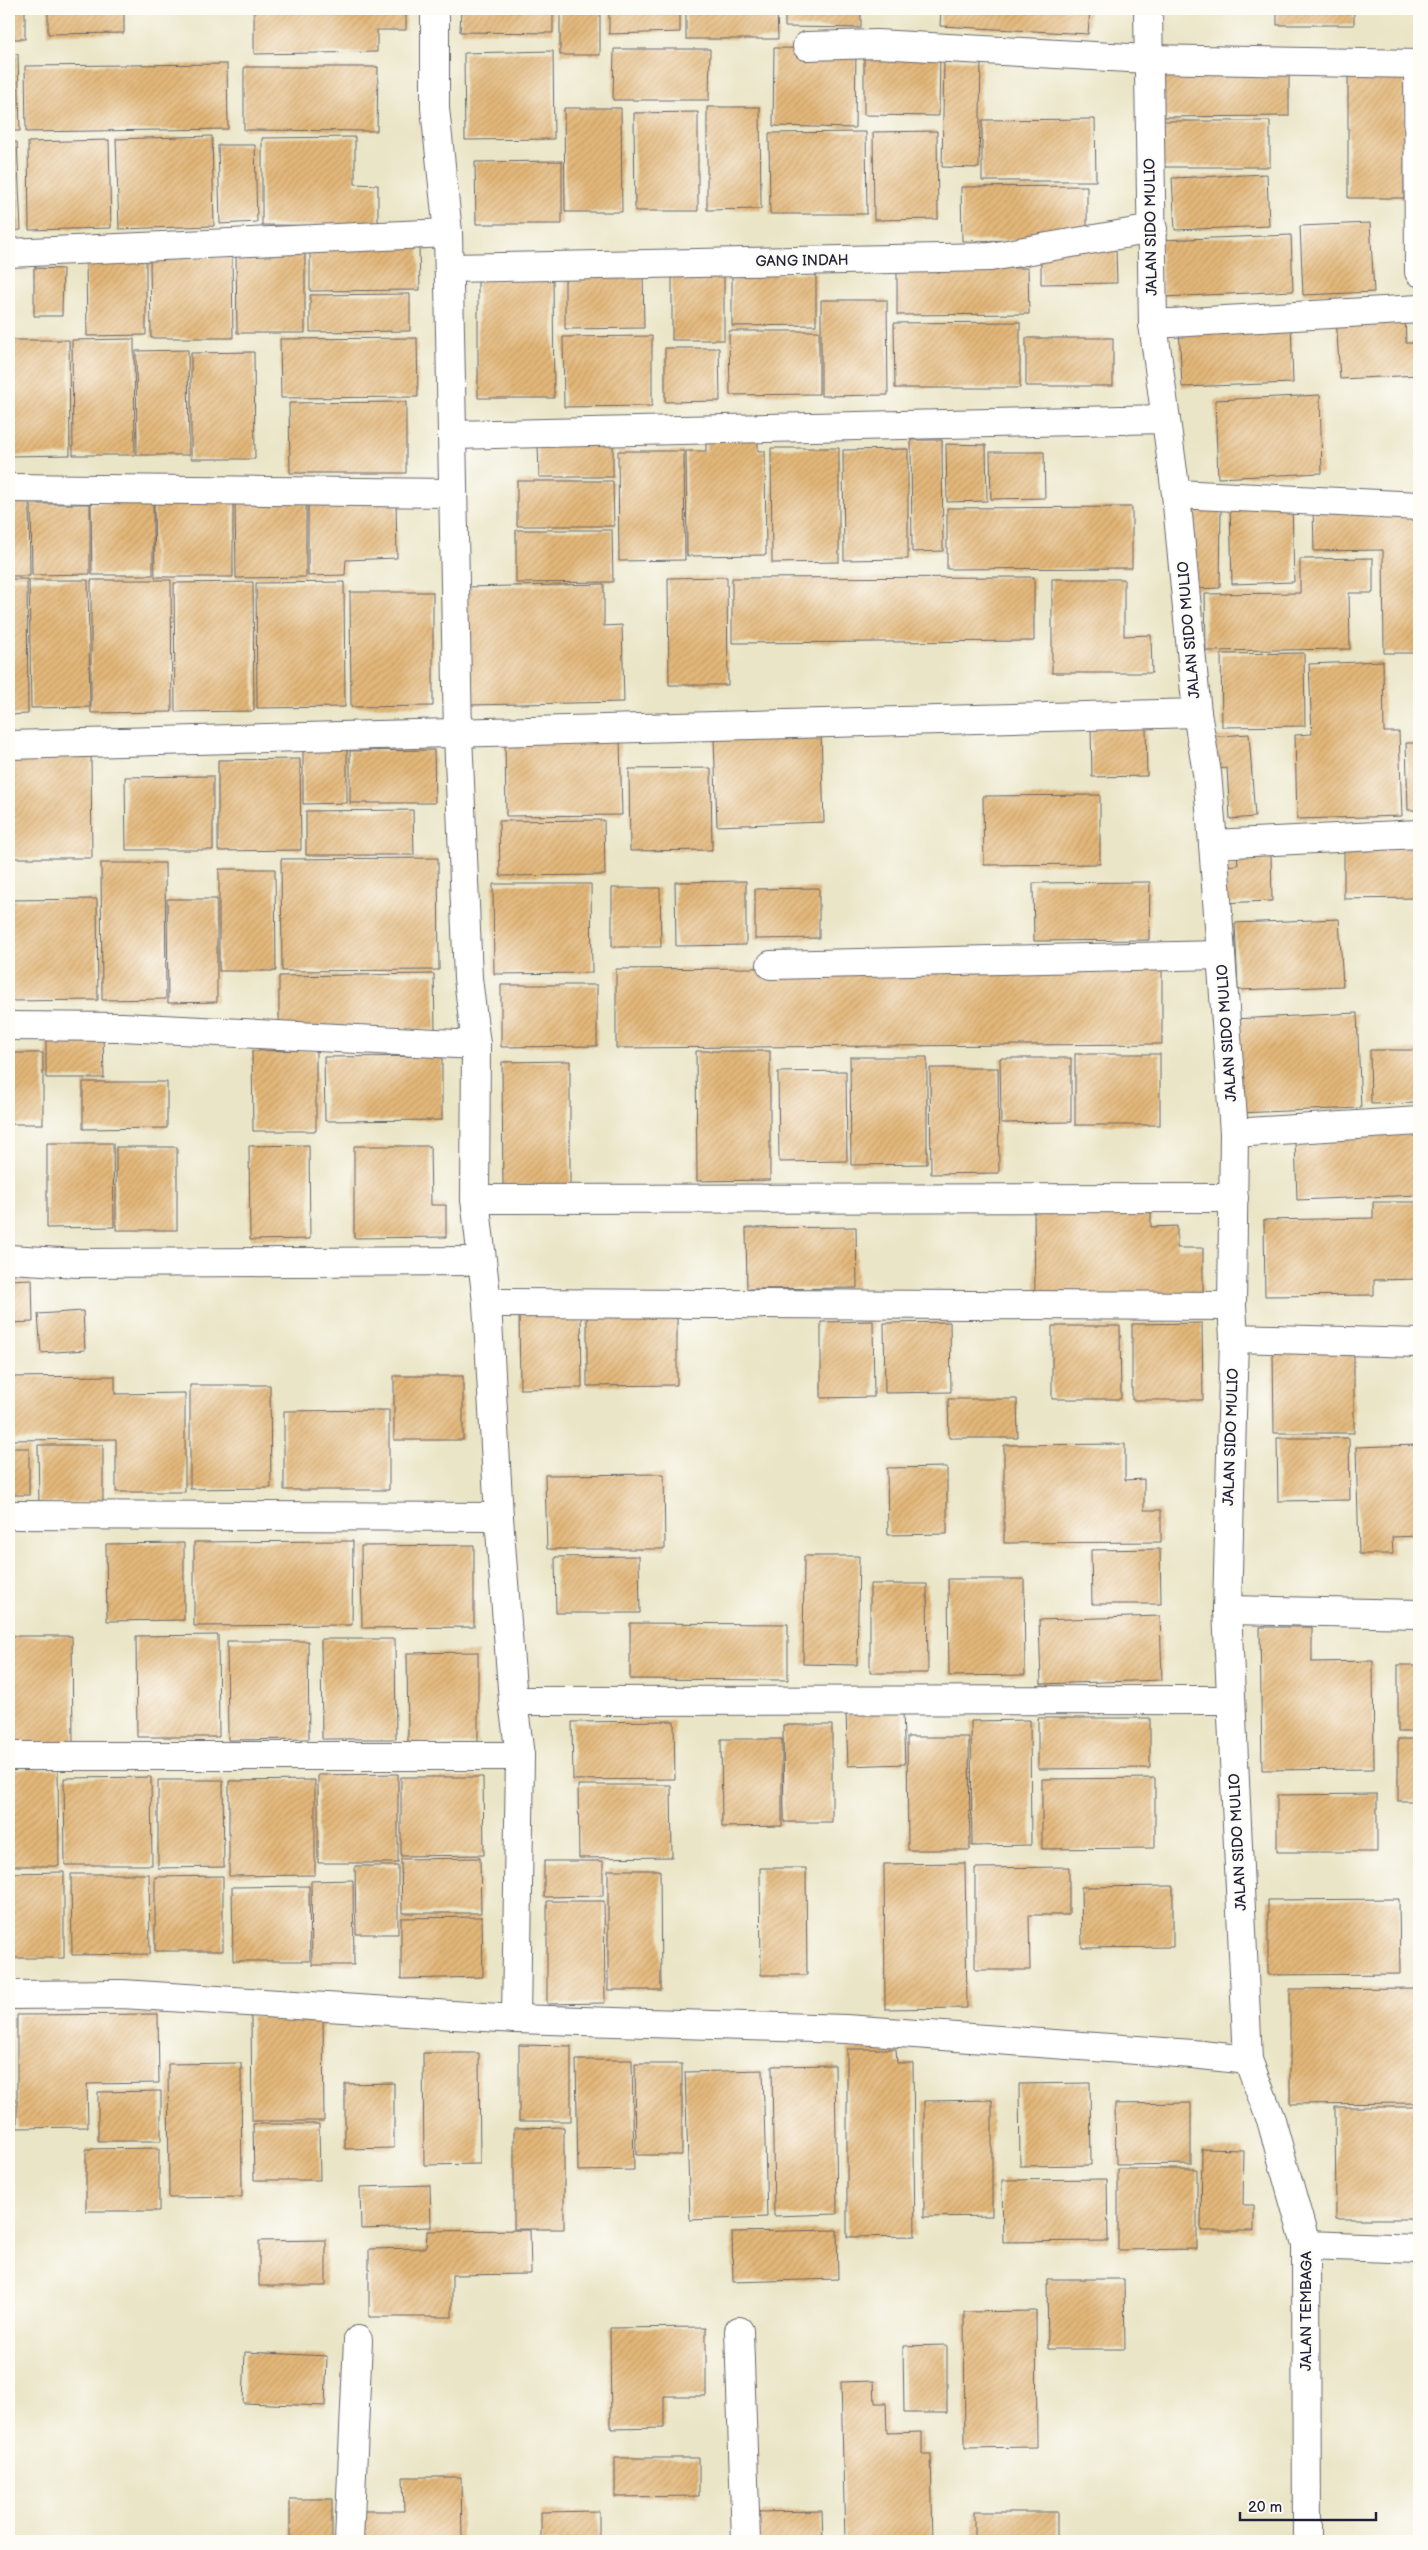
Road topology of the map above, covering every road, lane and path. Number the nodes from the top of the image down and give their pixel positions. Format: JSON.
{"nodes":[{"id":1,"x":435,"y":9,"type":"edge"},
{"id":2,"x":1148,"y":9,"type":"edge"},
{"id":3,"x":807,"y":46,"type":"dead end"},
{"id":4,"x":1147,"y":59,"type":"junction"},
{"id":5,"x":1419,"y":64,"type":"edge"},
{"id":6,"x":1153,"y":229,"type":"junction"},
{"id":7,"x":448,"y":233,"type":"junction"},
{"id":8,"x":9,"y":253,"type":"edge"},
{"id":9,"x":449,"y":268,"type":"junction"},
{"id":10,"x":1419,"y":272,"type":"edge"},
{"id":11,"x":1419,"y":309,"type":"edge"},
{"id":12,"x":1153,"y":324,"type":"junction"},
{"id":13,"x":1166,"y":419,"type":"junction"},
{"id":14,"x":453,"y":434,"type":"junction"},
{"id":15,"x":9,"y":488,"type":"edge"},
{"id":16,"x":452,"y":492,"type":"junction"},
{"id":17,"x":1176,"y":494,"type":"junction"},
{"id":18,"x":1419,"y":506,"type":"edge"},
{"id":19,"x":1197,"y":713,"type":"junction"},
{"id":20,"x":458,"y":734,"type":"junction"},
{"id":21,"x":9,"y":745,"type":"edge"},
{"id":22,"x":1419,"y":834,"type":"edge"},
{"id":23,"x":1214,"y":844,"type":"junction"},
{"id":24,"x":1221,"y":955,"type":"junction"},
{"id":25,"x":770,"y":965,"type":"dead end"},
{"id":26,"x":9,"y":1026,"type":"edge"},
{"id":27,"x":476,"y":1044,"type":"junction"},
{"id":28,"x":1419,"y":1121,"type":"edge"},
{"id":29,"x":1234,"y":1133,"type":"junction"},
{"id":30,"x":1234,"y":1198,"type":"junction"},
{"id":31,"x":474,"y":1199,"type":"junction"},
{"id":32,"x":9,"y":1259,"type":"edge"},
{"id":33,"x":481,"y":1261,"type":"junction"},
{"id":34,"x":486,"y":1303,"type":"junction"},
{"id":35,"x":1232,"y":1306,"type":"junction"},
{"id":36,"x":1234,"y":1338,"type":"junction"},
{"id":37,"x":1419,"y":1343,"type":"edge"},
{"id":38,"x":9,"y":1515,"type":"edge"},
{"id":39,"x":498,"y":1517,"type":"junction"},
{"id":40,"x":1227,"y":1610,"type":"junction"},
{"id":41,"x":1419,"y":1614,"type":"edge"},
{"id":42,"x":1230,"y":1700,"type":"junction"},
{"id":43,"x":513,"y":1701,"type":"junction"},
{"id":44,"x":9,"y":1756,"type":"edge"},
{"id":45,"x":520,"y":1756,"type":"junction"},
{"id":46,"x":9,"y":1995,"type":"edge"},
{"id":47,"x":516,"y":2019,"type":"junction"},
{"id":48,"x":1248,"y":2060,"type":"junction"},
{"id":49,"x":1306,"y":2245,"type":"junction"},
{"id":50,"x":1419,"y":2248,"type":"edge"},
{"id":51,"x":739,"y":2331,"type":"dead end"},
{"id":52,"x":358,"y":2340,"type":"dead end"},
{"id":53,"x":349,"y":2541,"type":"edge"},
{"id":54,"x":746,"y":2541,"type":"edge"},
{"id":55,"x":1307,"y":2541,"type":"edge"}],
"edges":[{"from":1,"to":7,"type":"street"},
{"from":2,"to":4,"type":"street","name":"JALAN SIDO MULIO"},
{"from":3,"to":4,"type":"street"},
{"from":4,"to":5,"type":"street"},
{"from":4,"to":6,"type":"street","name":"JALAN SIDO MULIO"},
{"from":5,"to":10,"type":"street"},
{"from":6,"to":9,"type":"street","name":"GANG INDAH"},
{"from":6,"to":12,"type":"street","name":"JALAN SIDO MULIO"},
{"from":7,"to":8,"type":"street"},
{"from":7,"to":9,"type":"street"},
{"from":9,"to":14,"type":"street"},
{"from":11,"to":12,"type":"street"},
{"from":12,"to":13,"type":"street","name":"JALAN SIDO MULIO"},
{"from":13,"to":14,"type":"street"},
{"from":13,"to":17,"type":"street","name":"JALAN SIDO MULIO"},
{"from":14,"to":16,"type":"street"},
{"from":15,"to":16,"type":"street"},
{"from":16,"to":20,"type":"street"},
{"from":17,"to":18,"type":"street"},
{"from":17,"to":19,"type":"street","name":"JALAN SIDO MULIO"},
{"from":19,"to":20,"type":"street"},
{"from":19,"to":23,"type":"street","name":"JALAN SIDO MULIO"},
{"from":20,"to":21,"type":"street"},
{"from":20,"to":27,"type":"street"},
{"from":22,"to":23,"type":"street"},
{"from":23,"to":24,"type":"street","name":"JALAN SIDO MULIO"},
{"from":24,"to":25,"type":"street"},
{"from":24,"to":29,"type":"street","name":"JALAN SIDO MULIO"},
{"from":26,"to":27,"type":"street"},
{"from":27,"to":31,"type":"street"},
{"from":28,"to":29,"type":"street"},
{"from":29,"to":30,"type":"street","name":"JALAN SIDO MULIO"},
{"from":30,"to":31,"type":"street"},
{"from":30,"to":35,"type":"street","name":"JALAN SIDO MULIO"},
{"from":31,"to":33,"type":"street"},
{"from":32,"to":33,"type":"street"},
{"from":33,"to":34,"type":"street"},
{"from":34,"to":35,"type":"street"},
{"from":34,"to":39,"type":"street"},
{"from":35,"to":36,"type":"street","name":"JALAN SIDO MULIO"},
{"from":36,"to":37,"type":"street"},
{"from":36,"to":40,"type":"street","name":"JALAN SIDO MULIO"},
{"from":38,"to":39,"type":"street"},
{"from":39,"to":43,"type":"street"},
{"from":40,"to":41,"type":"street"},
{"from":40,"to":42,"type":"street","name":"JALAN SIDO MULIO"},
{"from":42,"to":43,"type":"street"},
{"from":42,"to":48,"type":"street","name":"JALAN SIDO MULIO"},
{"from":43,"to":45,"type":"street"},
{"from":44,"to":45,"type":"street"},
{"from":45,"to":47,"type":"street"},
{"from":46,"to":47,"type":"street"},
{"from":47,"to":48,"type":"street"},
{"from":48,"to":49,"type":"street","name":"JALAN TEMBAGA"},
{"from":49,"to":50,"type":"street"},
{"from":49,"to":55,"type":"street","name":"JALAN TEMBAGA"},
{"from":51,"to":54,"type":"street"},
{"from":52,"to":53,"type":"street"}]}
